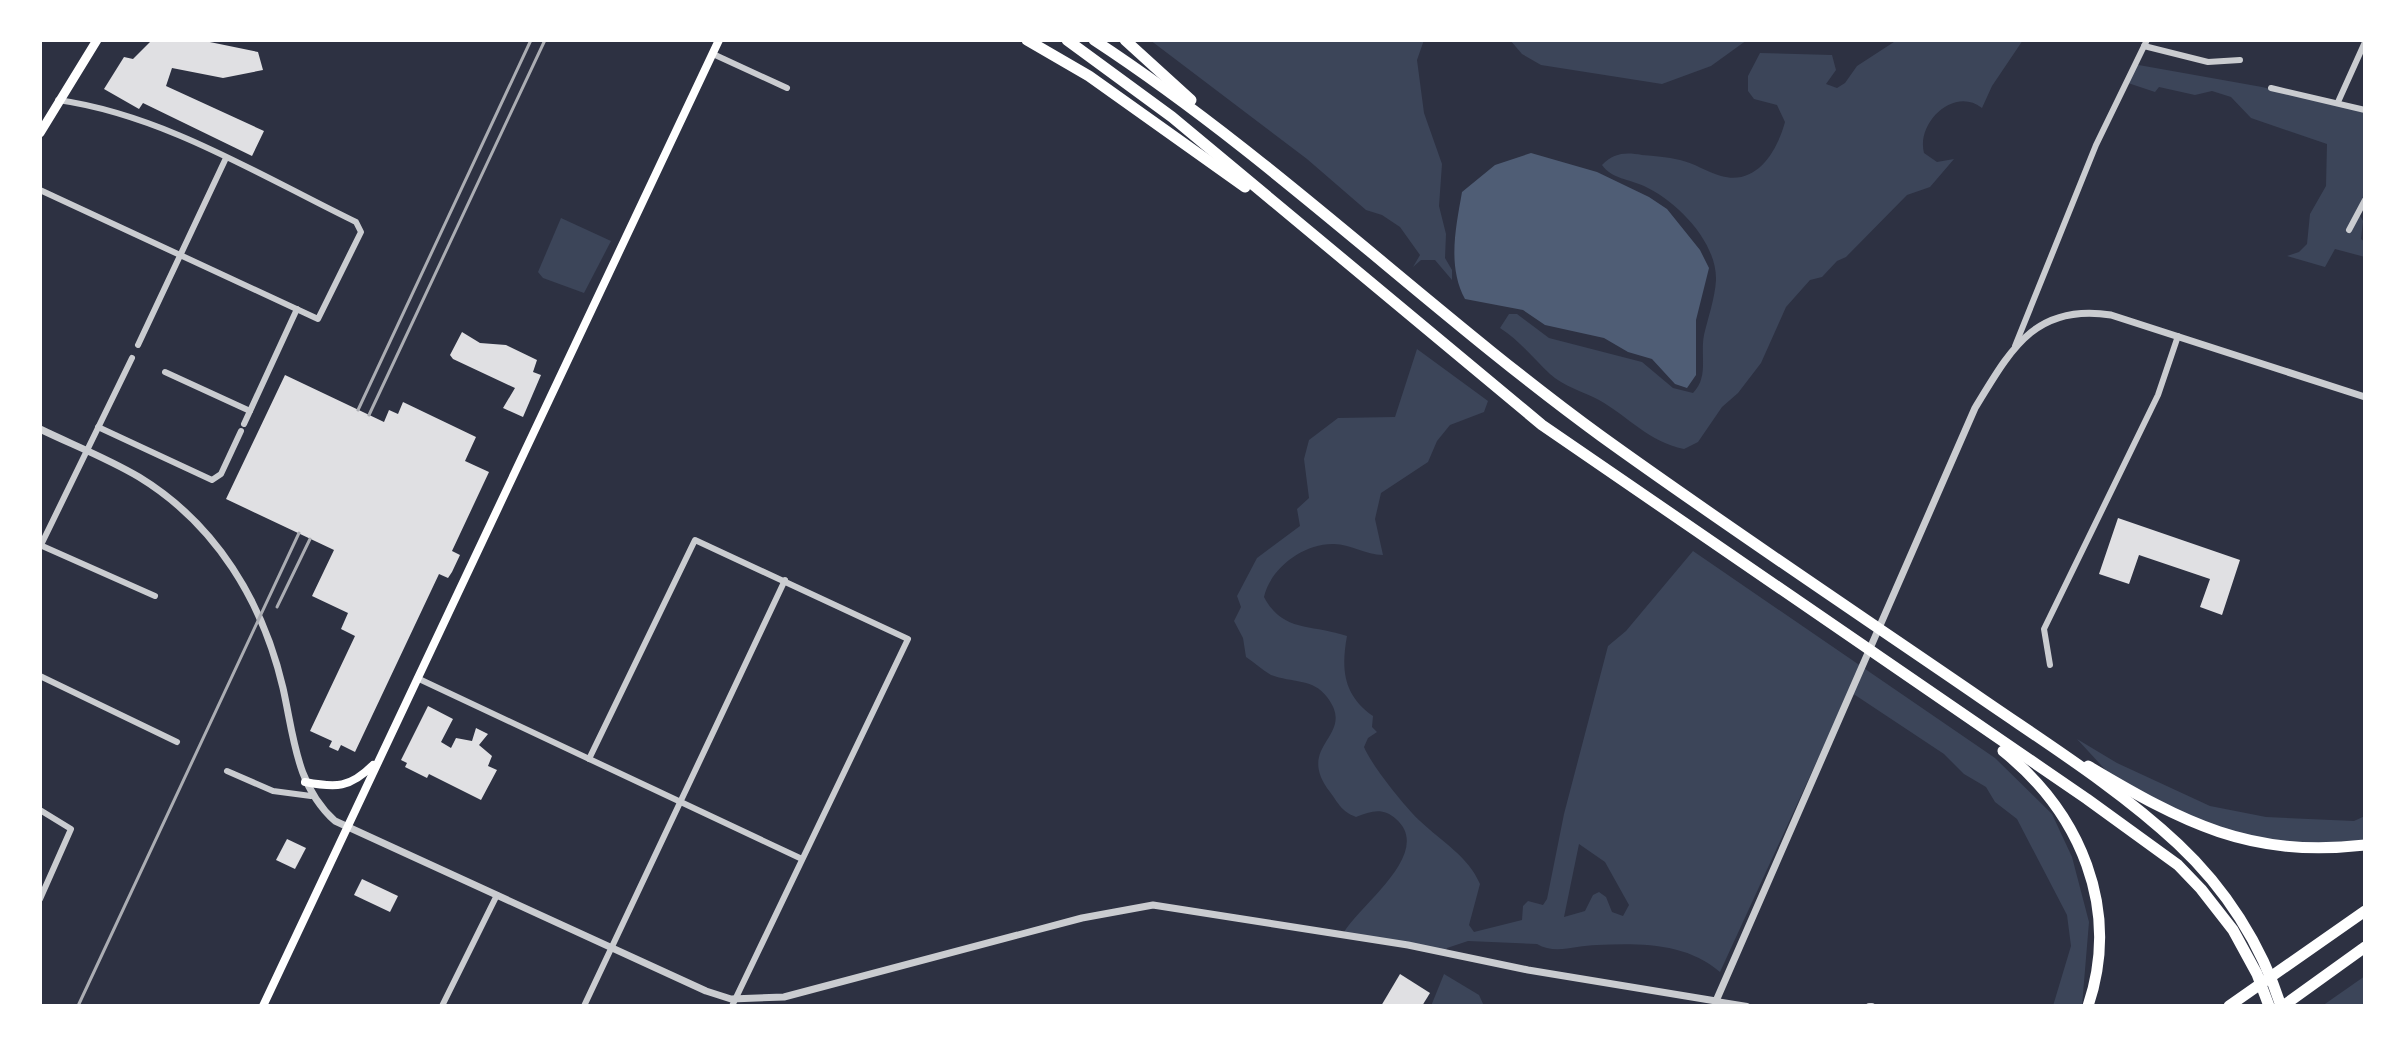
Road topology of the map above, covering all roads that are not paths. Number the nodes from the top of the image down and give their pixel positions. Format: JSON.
{"nodes":[{"id":1,"x":97,"y":40,"type":"edge"},
{"id":2,"x":719,"y":40,"type":"edge"},
{"id":3,"x":1027,"y":40,"type":"edge"},
{"id":4,"x":1067,"y":40,"type":"edge"},
{"id":5,"x":1094,"y":40,"type":"edge"},
{"id":6,"x":1125,"y":40,"type":"edge"},
{"id":7,"x":2365,"y":42,"type":"edge"},
{"id":8,"x":2145,"y":43,"type":"edge"},
{"id":9,"x":713,"y":54,"type":"junction"},
{"id":10,"x":2240,"y":60,"type":"dead end"},
{"id":11,"x":787,"y":88,"type":"dead end"},
{"id":12,"x":2271,"y":88,"type":"dead end"},
{"id":13,"x":58,"y":100,"type":"junction"},
{"id":14,"x":2338,"y":102,"type":"junction"},
{"id":15,"x":2365,"y":110,"type":"edge"},
{"id":16,"x":40,"y":133,"type":"edge"},
{"id":17,"x":1242,"y":145,"type":"junction"},
{"id":18,"x":226,"y":158,"type":"junction"},
{"id":19,"x":40,"y":190,"type":"edge"},
{"id":20,"x":2365,"y":200,"type":"edge"},
{"id":21,"x":1285,"y":214,"type":"junction"},
{"id":22,"x":2349,"y":230,"type":"dead end"},
{"id":23,"x":181,"y":254,"type":"junction"},
{"id":24,"x":297,"y":309,"type":"junction"},
{"id":25,"x":2178,"y":336,"type":"junction"},
{"id":26,"x":138,"y":345,"type":"dead end"},
{"id":27,"x":2015,"y":346,"type":"junction"},
{"id":28,"x":132,"y":358,"type":"dead end"},
{"id":29,"x":165,"y":372,"type":"dead end"},
{"id":30,"x":2365,"y":397,"type":"edge"},
{"id":31,"x":250,"y":411,"type":"junction"},
{"id":32,"x":98,"y":427,"type":"junction"},
{"id":33,"x":40,"y":429,"type":"edge"},
{"id":34,"x":87,"y":450,"type":"junction"},
{"id":35,"x":40,"y":546,"type":"edge"},
{"id":36,"x":785,"y":580,"type":"junction"},
{"id":37,"x":155,"y":596,"type":"dead end"},
{"id":38,"x":2050,"y":665,"type":"dead end"},
{"id":39,"x":40,"y":676,"type":"edge"},
{"id":40,"x":417,"y":678,"type":"junction"},
{"id":41,"x":1949,"y":708,"type":"junction"},
{"id":42,"x":2018,"y":724,"type":"junction"},
{"id":43,"x":177,"y":742,"type":"dead end"},
{"id":44,"x":589,"y":759,"type":"junction"},
{"id":45,"x":377,"y":761,"type":"junction"},
{"id":46,"x":227,"y":771,"type":"dead end"},
{"id":47,"x":305,"y":782,"type":"junction"},
{"id":48,"x":311,"y":796,"type":"junction"},
{"id":49,"x":681,"y":800,"type":"junction"},
{"id":50,"x":40,"y":810,"type":"edge"},
{"id":51,"x":346,"y":828,"type":"junction"},
{"id":52,"x":2365,"y":845,"type":"edge"},
{"id":53,"x":802,"y":859,"type":"junction"},
{"id":54,"x":497,"y":895,"type":"junction"},
{"id":55,"x":40,"y":899,"type":"edge"},
{"id":56,"x":2365,"y":911,"type":"edge"},
{"id":57,"x":2365,"y":947,"type":"edge"},
{"id":58,"x":610,"y":948,"type":"junction"},
{"id":59,"x":2254,"y":956,"type":"junction"},
{"id":60,"x":1716,"y":1001,"type":"junction"},
{"id":61,"x":734,"y":1002,"type":"edge"},
{"id":62,"x":263,"y":1006,"type":"edge"},
{"id":63,"x":442,"y":1006,"type":"edge"},
{"id":64,"x":584,"y":1006,"type":"edge"},
{"id":65,"x":1747,"y":1006,"type":"edge"},
{"id":66,"x":2088,"y":1006,"type":"edge"},
{"id":67,"x":2229,"y":1006,"type":"edge"},
{"id":68,"x":2269,"y":1006,"type":"edge"},
{"id":69,"x":2282,"y":1006,"type":"edge"}],
"edges":[{"from":1,"to":13,"type":"main road"},
{"from":2,"to":9,"type":"main road"},
{"from":3,"to":21,"type":"highway"},
{"from":4,"to":21,"type":"highway"},
{"from":5,"to":17,"type":"highway"},
{"from":6,"to":17,"type":"highway"},
{"from":7,"to":14,"type":"street"},
{"from":8,"to":10,"type":"street"},
{"from":8,"to":27,"type":"street"},
{"from":9,"to":11,"type":"street"},
{"from":9,"to":40,"type":"main road"},
{"from":12,"to":14,"type":"street"},
{"from":13,"to":16,"type":"main road"},
{"from":13,"to":18,"type":"street"},
{"from":14,"to":15,"type":"street"},
{"from":17,"to":42,"type":"highway"},
{"from":18,"to":23,"type":"street"},
{"from":18,"to":24,"type":"street"},
{"from":19,"to":23,"type":"street"},
{"from":20,"to":22,"type":"street"},
{"from":21,"to":41,"type":"highway"},
{"from":23,"to":24,"type":"street"},
{"from":23,"to":26,"type":"street"},
{"from":24,"to":31,"type":"street"},
{"from":25,"to":27,"type":"street"},
{"from":25,"to":30,"type":"street"},
{"from":25,"to":38,"type":"street"},
{"from":27,"to":60,"type":"street"},
{"from":28,"to":32,"type":"street"},
{"from":29,"to":31,"type":"street"},
{"from":31,"to":32,"type":"street"},
{"from":32,"to":34,"type":"street"},
{"from":33,"to":34,"type":"street"},
{"from":34,"to":35,"type":"street"},
{"from":34,"to":47,"type":"street"},
{"from":35,"to":37,"type":"street"},
{"from":36,"to":44,"type":"street"},
{"from":36,"to":49,"type":"street"},
{"from":36,"to":53,"type":"street"},
{"from":39,"to":43,"type":"street"},
{"from":40,"to":44,"type":"street"},
{"from":40,"to":45,"type":"main road"},
{"from":41,"to":59,"type":"highway"},
{"from":41,"to":66,"type":"highway"},
{"from":42,"to":52,"type":"highway"},
{"from":42,"to":59,"type":"highway"},
{"from":44,"to":49,"type":"street"},
{"from":45,"to":47,"type":"main road"},
{"from":45,"to":51,"type":"main road"},
{"from":46,"to":48,"type":"street"},
{"from":47,"to":48,"type":"street"},
{"from":48,"to":51,"type":"street"},
{"from":49,"to":53,"type":"street"},
{"from":49,"to":58,"type":"street"},
{"from":50,"to":55,"type":"street"},
{"from":51,"to":54,"type":"street"},
{"from":51,"to":62,"type":"main road"},
{"from":53,"to":61,"type":"street"},
{"from":54,"to":58,"type":"street"},
{"from":54,"to":63,"type":"street"},
{"from":56,"to":67,"type":"highway"},
{"from":57,"to":69,"type":"highway"},
{"from":58,"to":61,"type":"street"},
{"from":58,"to":64,"type":"street"},
{"from":59,"to":68,"type":"highway"},
{"from":59,"to":69,"type":"highway"},
{"from":60,"to":61,"type":"street"},
{"from":60,"to":65,"type":"street"}]}
